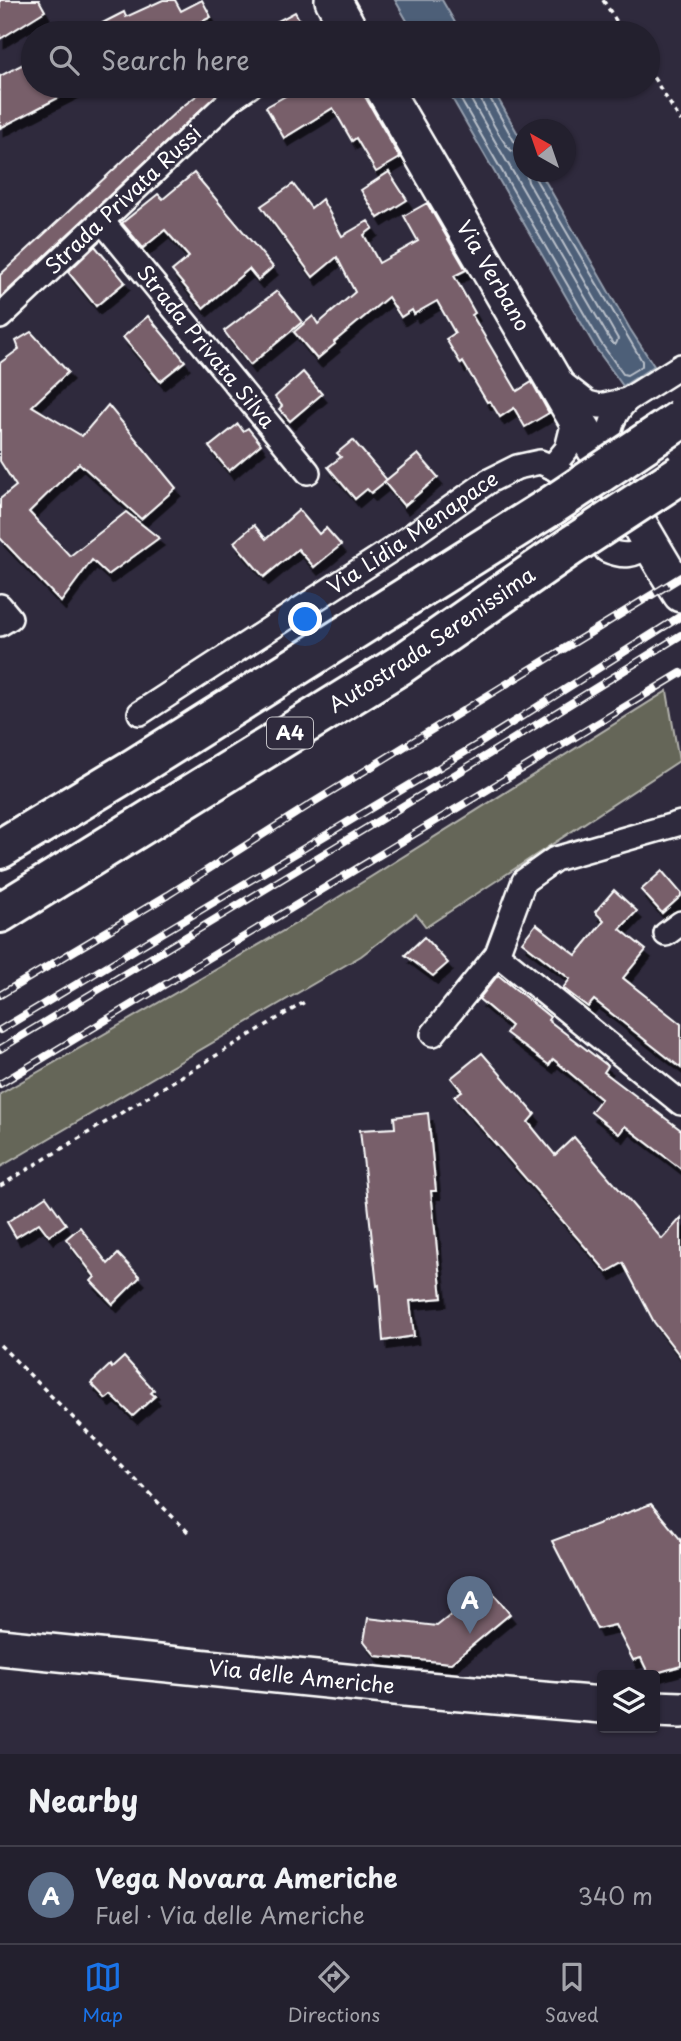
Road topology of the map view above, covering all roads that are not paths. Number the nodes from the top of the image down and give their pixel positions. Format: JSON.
{"nodes":[{"id":1,"x":232,"y":98,"type":"edge"},
{"id":2,"x":389,"y":98,"type":"edge"},
{"id":3,"x":102,"y":221,"type":"junction"},
{"id":4,"x":0,"y":317,"type":"edge"},
{"id":5,"x":673,"y":371,"type":"edge"},
{"id":6,"x":555,"y":381,"type":"junction"},
{"id":7,"x":627,"y":400,"type":"junction"},
{"id":8,"x":575,"y":417,"type":"junction"},
{"id":9,"x":681,"y":419,"type":"edge"},
{"id":10,"x":607,"y":465,"type":"junction"},
{"id":11,"x":552,"y":467,"type":"junction"},
{"id":12,"x":308,"y":472,"type":"dead end"},
{"id":13,"x":681,"y":474,"type":"edge"},
{"id":14,"x":650,"y":545,"type":"junction"},
{"id":15,"x":681,"y":594,"type":"edge"},
{"id":16,"x":0,"y":606,"type":"edge"},
{"id":17,"x":0,"y":624,"type":"edge"},
{"id":18,"x":140,"y":713,"type":"dead end"},
{"id":19,"x":136,"y":767,"type":"junction"},
{"id":20,"x":681,"y":823,"type":"edge"},
{"id":21,"x":0,"y":827,"type":"edge"},
{"id":22,"x":0,"y":849,"type":"edge"},
{"id":23,"x":0,"y":913,"type":"edge"},
{"id":24,"x":497,"y":954,"type":"junction"},
{"id":25,"x":433,"y":1034,"type":"dead end"},
{"id":26,"x":681,"y":1103,"type":"edge"},
{"id":27,"x":0,"y":1647,"type":"edge"},
{"id":28,"x":597,"y":1705,"type":"edge"},
{"id":29,"x":660,"y":1709,"type":"edge"},
{"id":30,"x":681,"y":1710,"type":"edge"}],
"edges":[{"from":1,"to":3,"type":"street","name":"Strada Privata Russi"},
{"from":2,"to":6,"type":"main road","name":"Via Verbano"},
{"from":3,"to":4,"type":"street","name":"Strada Privata Russi"},
{"from":3,"to":12,"type":"street","name":"Strada Privata Silva"},
{"from":5,"to":7,"type":"street"},
{"from":6,"to":7,"type":"street"},
{"from":6,"to":8,"type":"main road","name":"Via Verbano"},
{"from":7,"to":10,"type":"street"},
{"from":8,"to":10,"type":"main road","name":"Via Verbano"},
{"from":8,"to":11,"type":"street"},
{"from":9,"to":19,"type":"highway","number":"A4","bridge":true},
{"from":10,"to":14,"type":"main road","name":"Via Verbano"},
{"from":11,"to":14,"type":"street"},
{"from":11,"to":18,"type":"street","name":"Via Lidia Menapace"},
{"from":13,"to":23,"type":"highway","name":"Autostrada Serenissima","number":"A4","bridge":true},
{"from":14,"to":15,"type":"main road","name":"Via Verbano"},
{"from":16,"to":17,"type":"street"},
{"from":19,"to":21,"type":"highway"},
{"from":19,"to":22,"type":"highway","number":"A4"},
{"from":20,"to":24,"type":"street"},
{"from":24,"to":25,"type":"street"},
{"from":24,"to":26,"type":"street"},
{"from":27,"to":28,"type":"main road","name":"Via delle Americhe"},
{"from":29,"to":30,"type":"main road"}]}
